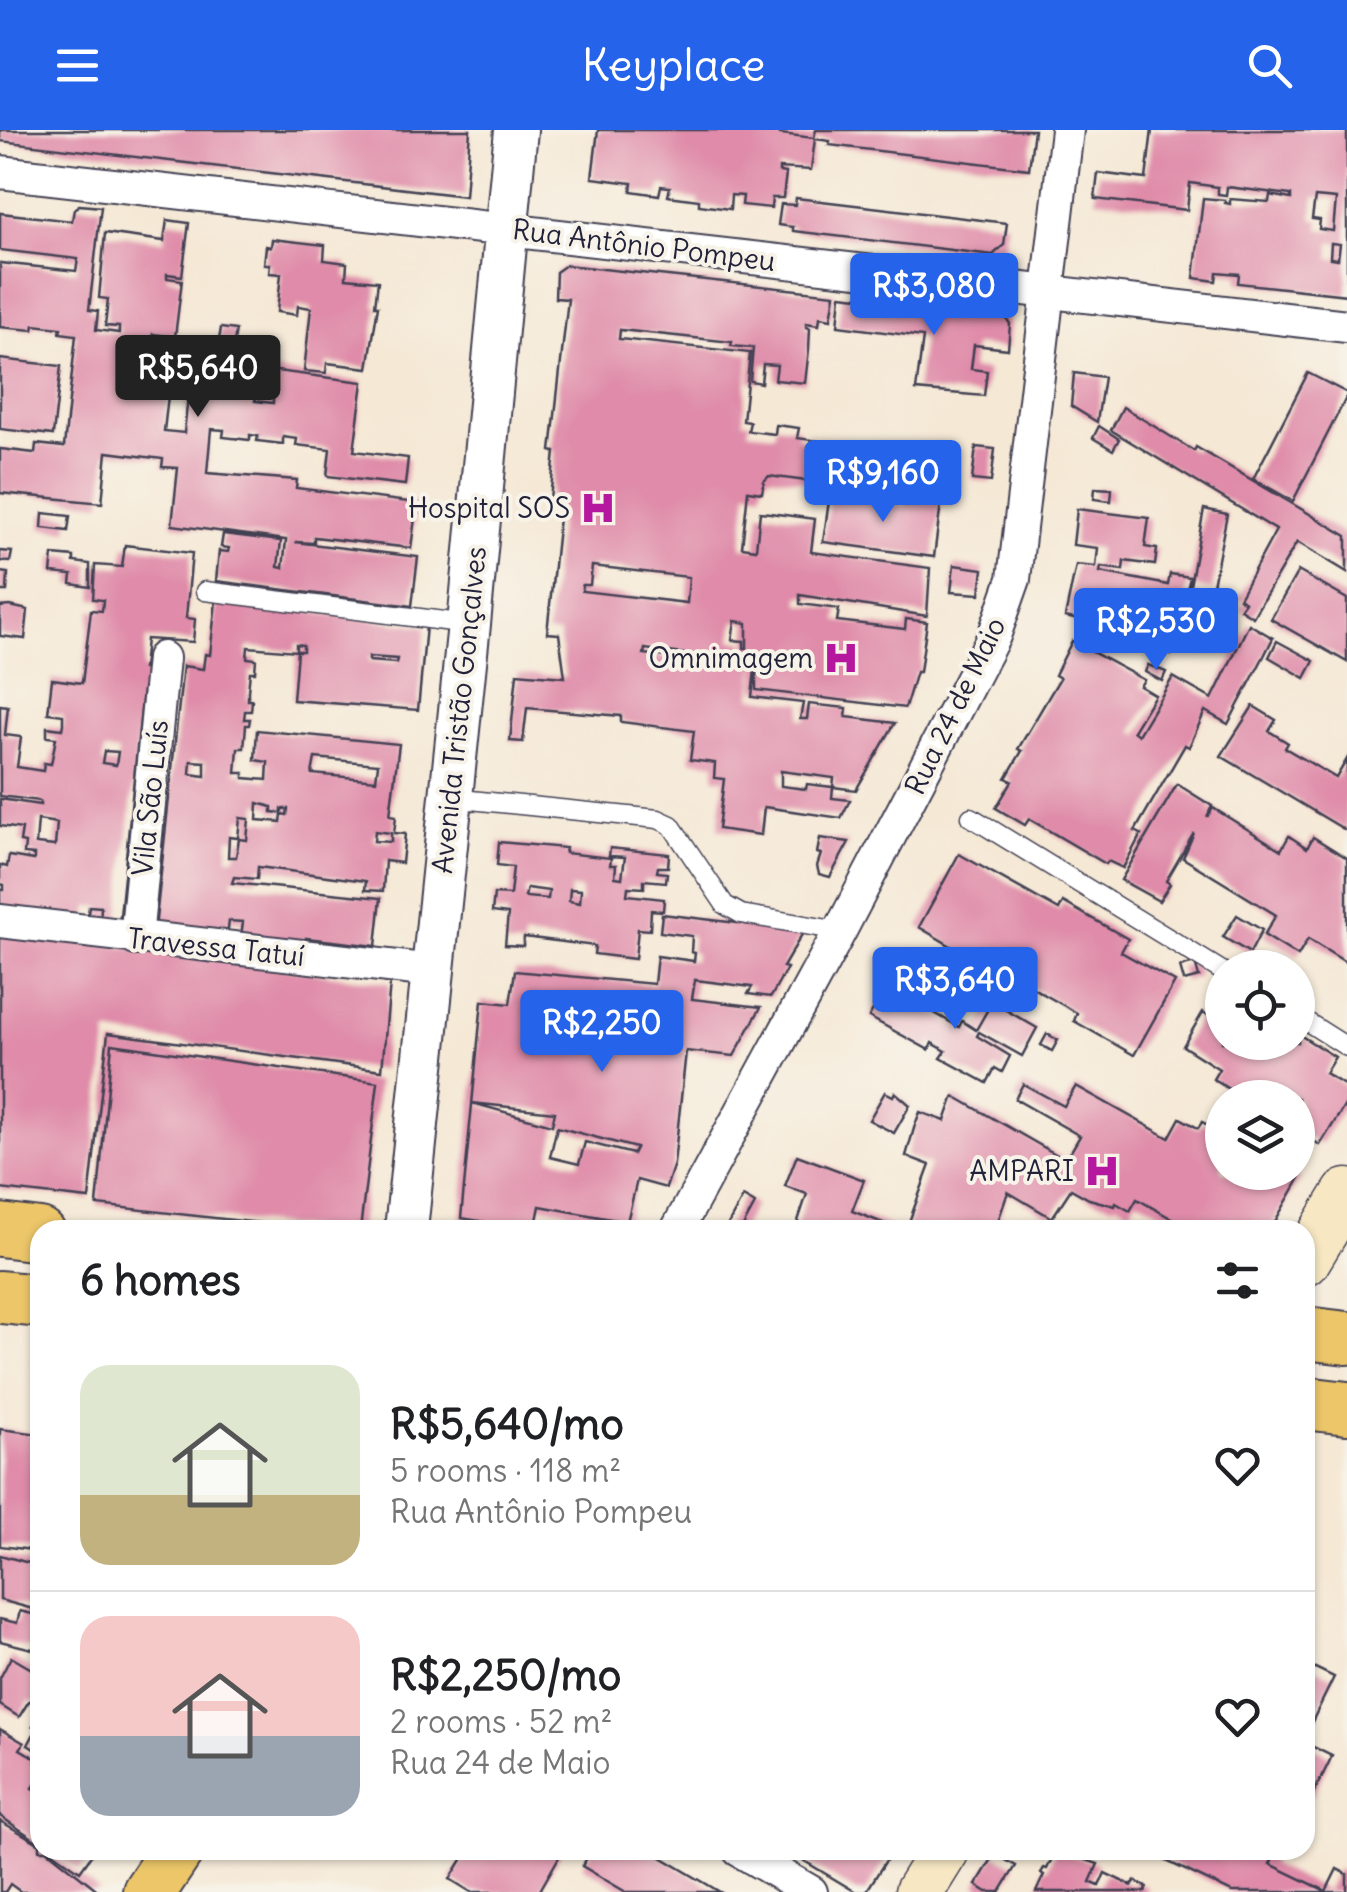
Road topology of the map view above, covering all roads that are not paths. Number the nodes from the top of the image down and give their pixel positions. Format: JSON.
{"nodes":[{"id":1,"x":516,"y":130,"type":"edge"},
{"id":2,"x":1067,"y":130,"type":"edge"},
{"id":3,"x":0,"y":172,"type":"edge"},
{"id":4,"x":506,"y":229,"type":"junction"},
{"id":5,"x":1048,"y":294,"type":"junction"},
{"id":6,"x":1347,"y":326,"type":"edge"},
{"id":7,"x":205,"y":591,"type":"dead end"},
{"id":8,"x":469,"y":624,"type":"junction"},
{"id":9,"x":164,"y":658,"type":"dead end"},
{"id":10,"x":450,"y":798,"type":"junction"},
{"id":11,"x":971,"y":817,"type":"dead end"},
{"id":12,"x":0,"y":921,"type":"edge"},
{"id":13,"x":840,"y":931,"type":"junction"},
{"id":14,"x":136,"y":939,"type":"junction"},
{"id":15,"x":1205,"y":961,"type":"edge"},
{"id":16,"x":432,"y":971,"type":"junction"},
{"id":17,"x":1315,"y":1026,"type":"edge"},
{"id":18,"x":1347,"y":1046,"type":"edge"},
{"id":19,"x":1347,"y":1193,"type":"edge"},
{"id":20,"x":407,"y":1220,"type":"edge"},
{"id":21,"x":682,"y":1220,"type":"edge"},
{"id":22,"x":0,"y":1230,"type":"edge"},
{"id":23,"x":30,"y":1234,"type":"edge"},
{"id":24,"x":1315,"y":1246,"type":"edge"},
{"id":25,"x":0,"y":1296,"type":"edge"},
{"id":26,"x":30,"y":1300,"type":"edge"},
{"id":27,"x":1315,"y":1333,"type":"edge"},
{"id":28,"x":1347,"y":1338,"type":"edge"},
{"id":29,"x":1315,"y":1405,"type":"edge"},
{"id":30,"x":1347,"y":1408,"type":"edge"},
{"id":31,"x":170,"y":1860,"type":"edge"},
{"id":32,"x":757,"y":1860,"type":"edge"},
{"id":33,"x":939,"y":1860,"type":"edge"},
{"id":34,"x":149,"y":1892,"type":"edge"},
{"id":35,"x":811,"y":1892,"type":"edge"},
{"id":36,"x":919,"y":1892,"type":"edge"}],
"edges":[{"from":1,"to":4,"type":"street","name":"Avenida Tristão Gonçalves"},
{"from":2,"to":5,"type":"street","name":"Rua 24 de Maio"},
{"from":3,"to":4,"type":"street","name":"Rua Antônio Pompeu"},
{"from":4,"to":5,"type":"street","name":"Rua Antônio Pompeu"},
{"from":4,"to":8,"type":"street","name":"Avenida Tristão Gonçalves"},
{"from":5,"to":6,"type":"street","name":"Rua Antônio Pompeu"},
{"from":5,"to":13,"type":"street","name":"Rua 24 de Maio"},
{"from":7,"to":8,"type":"lane"},
{"from":8,"to":10,"type":"street","name":"Avenida Tristão Gonçalves"},
{"from":9,"to":14,"type":"street","name":"Vila São Luís"},
{"from":10,"to":13,"type":"lane"},
{"from":10,"to":16,"type":"street","name":"Avenida Tristão Gonçalves"},
{"from":11,"to":15,"type":"lane"},
{"from":12,"to":14,"type":"street","name":"Travessa Tatuí"},
{"from":13,"to":21,"type":"street","name":"Rua 24 de Maio"},
{"from":14,"to":16,"type":"street","name":"Travessa Tatuí"},
{"from":16,"to":20,"type":"street","name":"Avenida Tristão Gonçalves"},
{"from":17,"to":18,"type":"lane"},
{"from":19,"to":24,"type":"main road"},
{"from":22,"to":23,"type":"main road"},
{"from":25,"to":26,"type":"main road"},
{"from":27,"to":28,"type":"main road"},
{"from":29,"to":30,"type":"main road"},
{"from":31,"to":34,"type":"main road"},
{"from":32,"to":35,"type":"street"},
{"from":33,"to":36,"type":"main road"}]}
